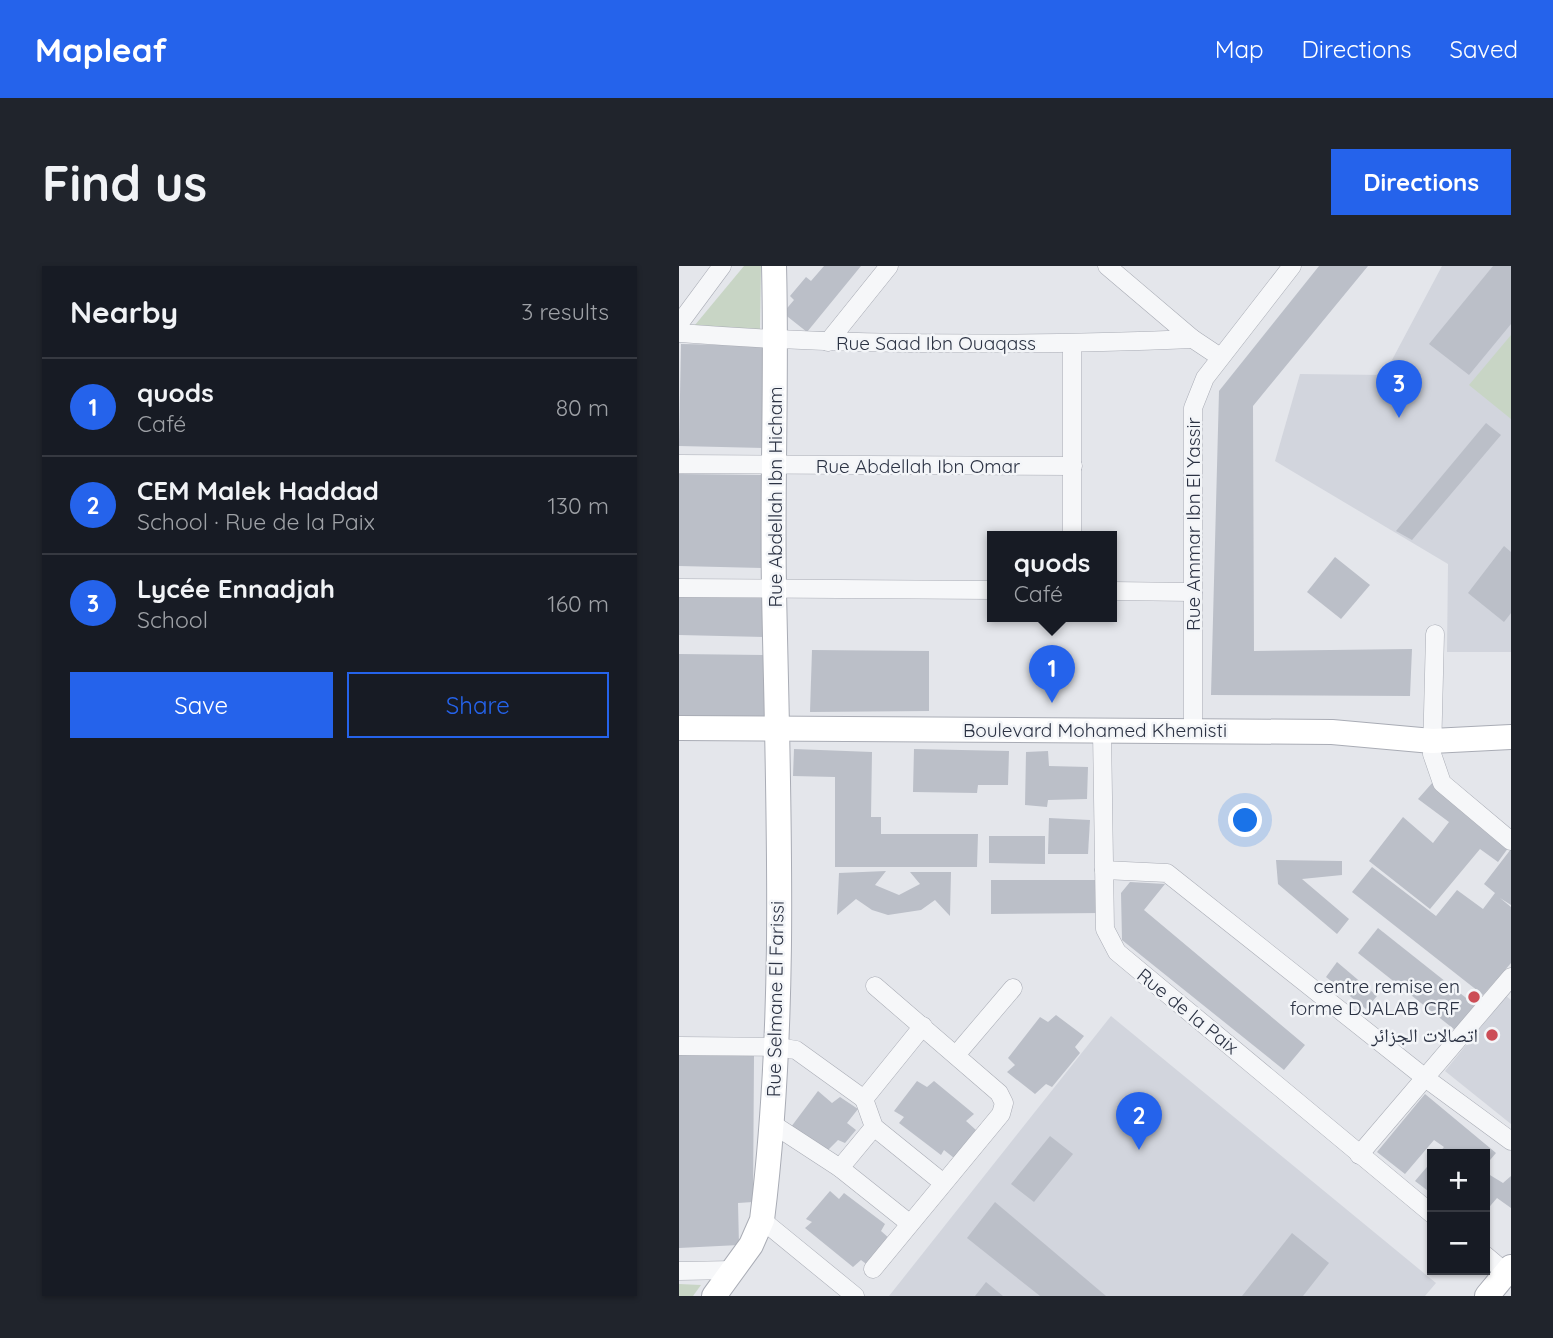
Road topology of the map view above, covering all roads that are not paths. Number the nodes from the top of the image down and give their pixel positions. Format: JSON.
{"nodes":[{"id":1,"x":722,"y":266,"type":"edge"},
{"id":2,"x":775,"y":266,"type":"edge"},
{"id":3,"x":889,"y":266,"type":"edge"},
{"id":4,"x":1107,"y":266,"type":"edge"},
{"id":5,"x":1292,"y":266,"type":"edge"},
{"id":6,"x":679,"y":324,"type":"edge"},
{"id":7,"x":679,"y":333,"type":"edge"},
{"id":8,"x":1193,"y":339,"type":"junction"},
{"id":9,"x":776,"y":341,"type":"junction"},
{"id":10,"x":828,"y":342,"type":"junction"},
{"id":11,"x":1072,"y":344,"type":"junction"},
{"id":12,"x":1220,"y":357,"type":"junction"},
{"id":13,"x":679,"y":464,"type":"edge"},
{"id":14,"x":772,"y":466,"type":"junction"},
{"id":15,"x":1073,"y":466,"type":"junction"},
{"id":16,"x":1072,"y":531,"type":"edge"},
{"id":17,"x":679,"y":587,"type":"edge"},
{"id":18,"x":774,"y":589,"type":"junction"},
{"id":19,"x":987,"y":590,"type":"edge"},
{"id":20,"x":1117,"y":591,"type":"edge"},
{"id":21,"x":1193,"y":593,"type":"junction"},
{"id":22,"x":1435,"y":634,"type":"dead end"},
{"id":23,"x":679,"y":728,"type":"edge"},
{"id":24,"x":777,"y":728,"type":"junction"},
{"id":25,"x":1102,"y":731,"type":"junction"},
{"id":26,"x":1193,"y":731,"type":"junction"},
{"id":27,"x":1511,"y":737,"type":"edge"},
{"id":28,"x":1432,"y":741,"type":"junction"},
{"id":29,"x":1511,"y":841,"type":"edge"},
{"id":30,"x":1104,"y":870,"type":"junction"},
{"id":31,"x":1511,"y":977,"type":"edge"},
{"id":32,"x":875,"y":986,"type":"dead end"},
{"id":33,"x":1013,"y":988,"type":"dead end"},
{"id":34,"x":923,"y":1026,"type":"junction"},
{"id":35,"x":679,"y":1046,"type":"edge"},
{"id":36,"x":778,"y":1047,"type":"junction"},
{"id":37,"x":956,"y":1055,"type":"junction"},
{"id":38,"x":1424,"y":1077,"type":"junction"},
{"id":39,"x":864,"y":1099,"type":"junction"},
{"id":40,"x":771,"y":1123,"type":"junction"},
{"id":41,"x":874,"y":1127,"type":"junction"},
{"id":42,"x":1511,"y":1141,"type":"edge"},
{"id":43,"x":1359,"y":1154,"type":"junction"},
{"id":44,"x":840,"y":1168,"type":"junction"},
{"id":45,"x":942,"y":1182,"type":"junction"},
{"id":46,"x":1430,"y":1212,"type":"edge"},
{"id":47,"x":762,"y":1220,"type":"junction"},
{"id":48,"x":909,"y":1223,"type":"junction"},
{"id":49,"x":1490,"y":1259,"type":"edge"},
{"id":50,"x":873,"y":1269,"type":"dead end"},
{"id":51,"x":734,"y":1270,"type":"junction"},
{"id":52,"x":679,"y":1271,"type":"edge"},
{"id":53,"x":1509,"y":1272,"type":"edge"},
{"id":54,"x":714,"y":1296,"type":"edge"},
{"id":55,"x":855,"y":1296,"type":"edge"},
{"id":56,"x":1487,"y":1296,"type":"edge"}],
"edges":[{"from":1,"to":6,"type":"street"},
{"from":2,"to":9,"type":"street","name":"Rue Abdellah Ibn Hicham"},
{"from":3,"to":10,"type":"street"},
{"from":4,"to":8,"type":"street"},
{"from":5,"to":12,"type":"street","name":"Rue Ammar Ibn El Yassir"},
{"from":7,"to":9,"type":"street","name":"Rue Saad Ibn Ouaqass"},
{"from":8,"to":11,"type":"street","name":"Rue Saad Ibn Ouaqass"},
{"from":8,"to":12,"type":"street"},
{"from":9,"to":10,"type":"street","name":"Rue Saad Ibn Ouaqass"},
{"from":9,"to":14,"type":"street","name":"Rue Abdellah Ibn Hicham"},
{"from":10,"to":11,"type":"street","name":"Rue Saad Ibn Ouaqass"},
{"from":11,"to":15,"type":"street"},
{"from":12,"to":21,"type":"street","name":"Rue Ammar Ibn El Yassir"},
{"from":13,"to":14,"type":"street","name":"Rue Abdellah Ibn Omar"},
{"from":14,"to":15,"type":"street","name":"Rue Abdellah Ibn Omar"},
{"from":14,"to":18,"type":"street","name":"Rue Abdellah Ibn Hicham"},
{"from":15,"to":16,"type":"street"},
{"from":17,"to":18,"type":"street"},
{"from":18,"to":19,"type":"street"},
{"from":18,"to":24,"type":"street","name":"Rue Abdellah Ibn Hicham"},
{"from":20,"to":21,"type":"street"},
{"from":21,"to":26,"type":"street","name":"Rue Ammar Ibn El Yassir"},
{"from":22,"to":28,"type":"street"},
{"from":23,"to":24,"type":"street","name":"Boulevard Mohamed Khemisti"},
{"from":24,"to":25,"type":"street","name":"Boulevard Mohamed Khemisti"},
{"from":24,"to":36,"type":"street","name":"Rue Selmane El Farissi"},
{"from":25,"to":26,"type":"street","name":"Boulevard Mohamed Khemisti"},
{"from":25,"to":30,"type":"street","name":"Rue de la Paix"},
{"from":26,"to":28,"type":"street","name":"Boulevard Mohamed Khemisti"},
{"from":27,"to":28,"type":"street","name":"Boulevard Mohamed Khemisti"},
{"from":28,"to":29,"type":"street"},
{"from":30,"to":38,"type":"street"},
{"from":30,"to":43,"type":"street","name":"Rue de la Paix"},
{"from":31,"to":38,"type":"street"},
{"from":32,"to":34,"type":"street"},
{"from":33,"to":37,"type":"street"},
{"from":34,"to":37,"type":"street"},
{"from":34,"to":39,"type":"street"},
{"from":35,"to":36,"type":"street"},
{"from":36,"to":39,"type":"street"},
{"from":36,"to":40,"type":"street","name":"Rue Selmane El Farissi"},
{"from":37,"to":45,"type":"street"},
{"from":38,"to":42,"type":"street"},
{"from":38,"to":43,"type":"street"},
{"from":39,"to":41,"type":"street"},
{"from":40,"to":44,"type":"street"},
{"from":40,"to":47,"type":"street","name":"Rue Selmane El Farissi"},
{"from":41,"to":44,"type":"street"},
{"from":41,"to":45,"type":"street"},
{"from":43,"to":46,"type":"street","name":"Rue de la Paix"},
{"from":44,"to":48,"type":"street"},
{"from":45,"to":48,"type":"street"},
{"from":47,"to":51,"type":"street","name":"Rue Selmane El Farissi"},
{"from":47,"to":55,"type":"street"},
{"from":48,"to":50,"type":"street"},
{"from":49,"to":53,"type":"street"},
{"from":51,"to":52,"type":"street"},
{"from":51,"to":54,"type":"street","name":"Rue Selmane El Farissi"},
{"from":53,"to":56,"type":"street"}]}
